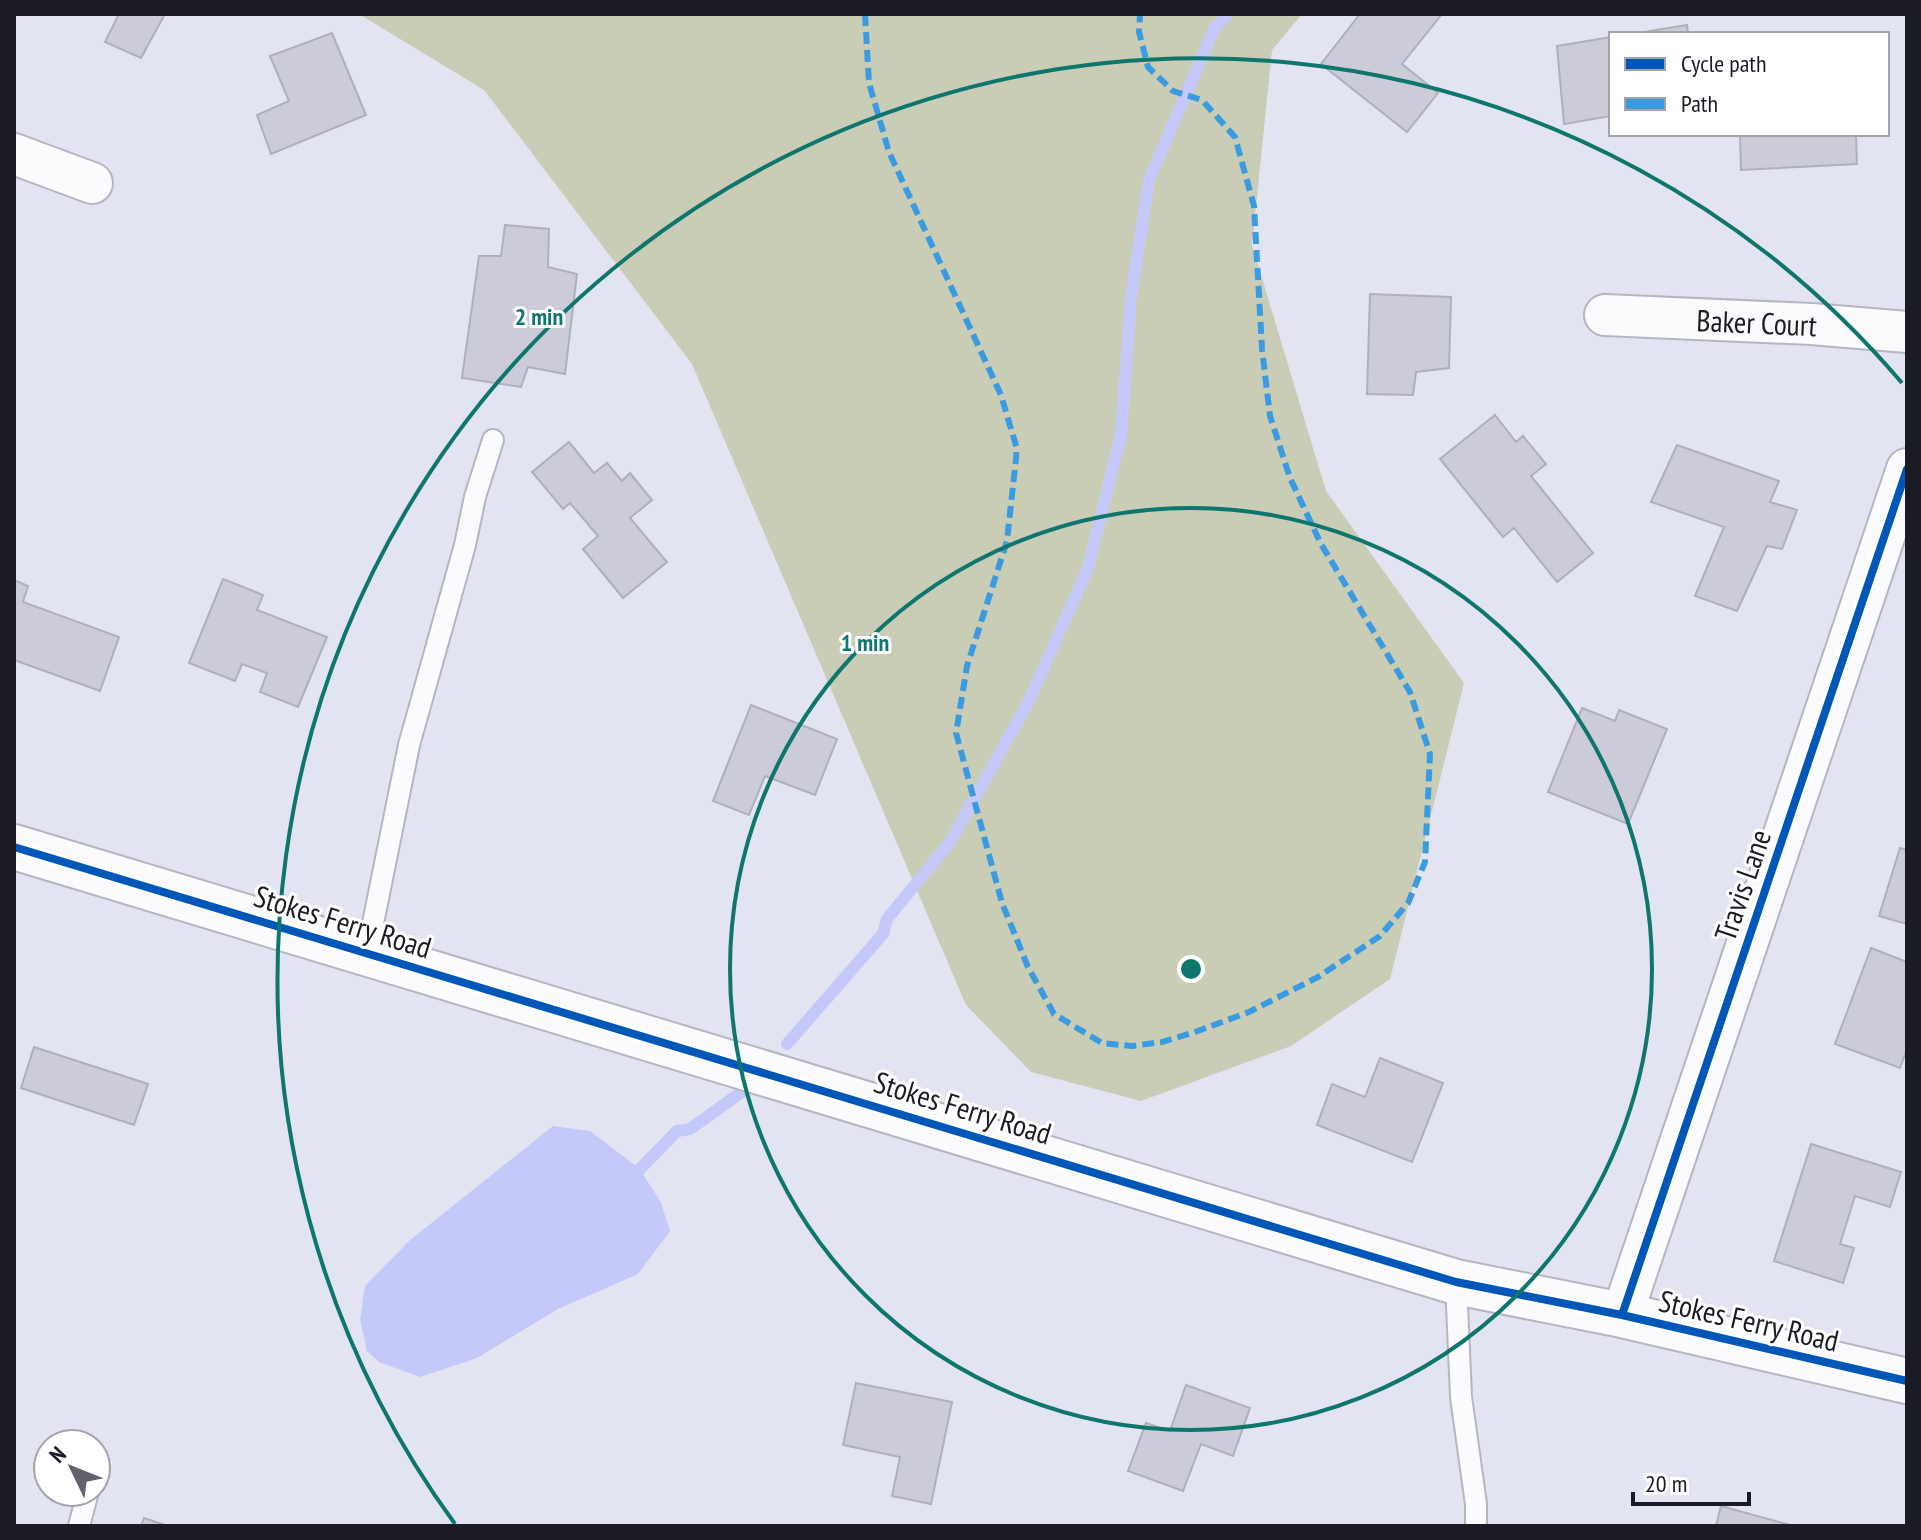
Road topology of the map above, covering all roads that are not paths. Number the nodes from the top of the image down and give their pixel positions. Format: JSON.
{"nodes":[{"id":1,"x":14,"y":154,"type":"edge"},
{"id":2,"x":92,"y":183,"type":"dead end"},
{"id":3,"x":1605,"y":315,"type":"dead end"},
{"id":4,"x":1907,"y":332,"type":"edge"},
{"id":5,"x":493,"y":440,"type":"dead end"},
{"id":6,"x":1907,"y":469,"type":"edge"},
{"id":7,"x":14,"y":847,"type":"edge"},
{"id":8,"x":367,"y":953,"type":"junction"},
{"id":9,"x":1456,"y":1282,"type":"junction"},
{"id":10,"x":1622,"y":1315,"type":"junction"},
{"id":11,"x":1907,"y":1381,"type":"edge"},
{"id":12,"x":1476,"y":1526,"type":"edge"}],
"edges":[{"from":1,"to":2,"type":"street"},
{"from":3,"to":4,"type":"street","name":"Baker Court"},
{"from":5,"to":8,"type":"lane"},
{"from":6,"to":10,"type":"street","name":"Travis Lane"},
{"from":7,"to":8,"type":"street","name":"Stokes Ferry Road"},
{"from":8,"to":9,"type":"street","name":"Stokes Ferry Road"},
{"from":9,"to":10,"type":"street","name":"Stokes Ferry Road"},
{"from":9,"to":12,"type":"lane"},
{"from":10,"to":11,"type":"street","name":"Stokes Ferry Road"}]}
